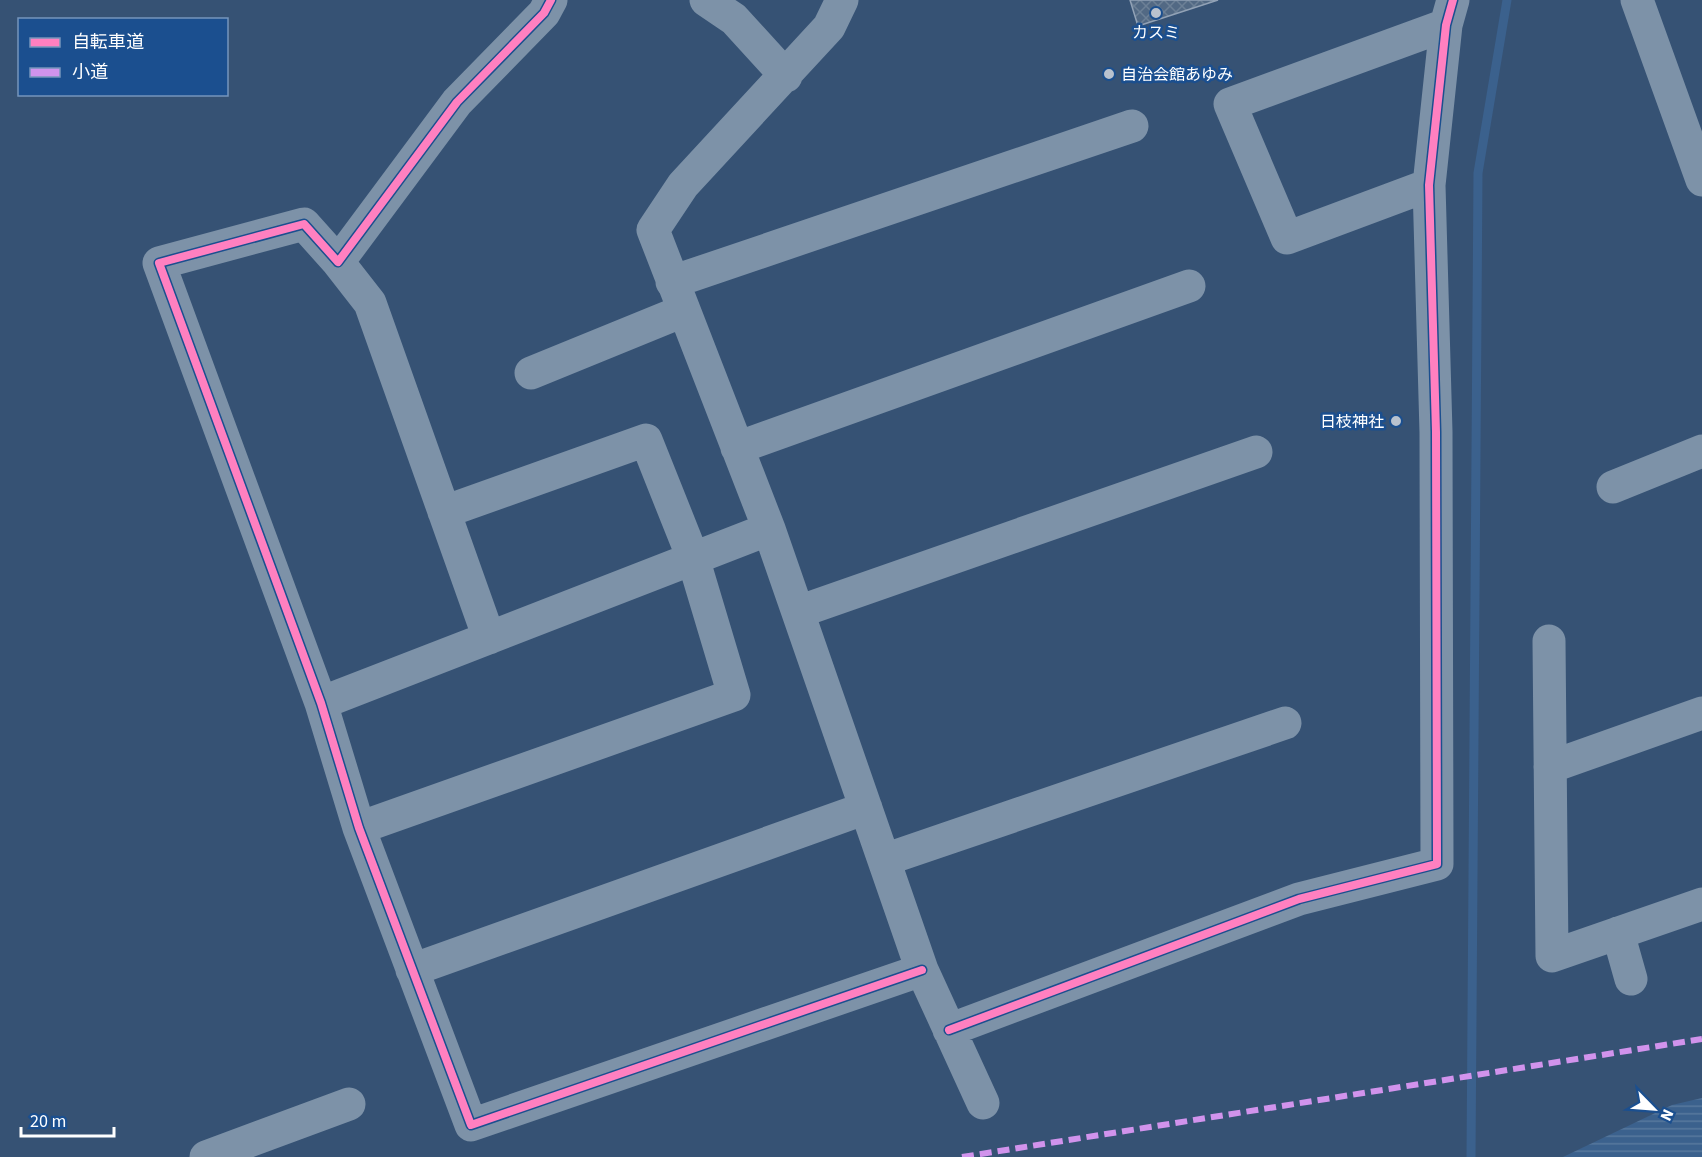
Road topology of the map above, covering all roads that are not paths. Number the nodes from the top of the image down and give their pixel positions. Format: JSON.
{"nodes":[{"id":1,"x":551,"y":0,"type":"edge"},
{"id":2,"x":706,"y":0,"type":"edge"},
{"id":3,"x":842,"y":0,"type":"edge"},
{"id":4,"x":1637,"y":0,"type":"edge"},
{"id":5,"x":1449,"y":13,"type":"edge"},
{"id":6,"x":786,"y":76,"type":"junction"},
{"id":7,"x":1132,"y":126,"type":"dead end"},
{"id":8,"x":1700,"y":165,"type":"edge"},
{"id":9,"x":1429,"y":185,"type":"junction"},
{"id":10,"x":338,"y":262,"type":"junction"},
{"id":11,"x":1189,"y":286,"type":"dead end"},
{"id":12,"x":678,"y":297,"type":"junction"},
{"id":13,"x":531,"y":373,"type":"dead end"},
{"id":14,"x":737,"y":448,"type":"junction"},
{"id":15,"x":1702,"y":450,"type":"edge"},
{"id":16,"x":1256,"y":452,"type":"dead end"},
{"id":17,"x":1613,"y":487,"type":"dead end"},
{"id":18,"x":444,"y":512,"type":"junction"},
{"id":19,"x":769,"y":529,"type":"junction"},
{"id":20,"x":693,"y":558,"type":"junction"},
{"id":21,"x":798,"y":612,"type":"junction"},
{"id":22,"x":489,"y":638,"type":"junction"},
{"id":23,"x":1549,"y":641,"type":"dead end"},
{"id":24,"x":321,"y":703,"type":"junction"},
{"id":25,"x":1702,"y":713,"type":"edge"},
{"id":26,"x":1286,"y":723,"type":"dead end"},
{"id":27,"x":1550,"y":767,"type":"junction"},
{"id":28,"x":866,"y":808,"type":"junction"},
{"id":29,"x":359,"y":828,"type":"junction"},
{"id":30,"x":884,"y":860,"type":"junction"},
{"id":31,"x":1702,"y":904,"type":"edge"},
{"id":32,"x":1618,"y":933,"type":"junction"},
{"id":33,"x":412,"y":970,"type":"junction"},
{"id":34,"x":922,"y":970,"type":"junction"},
{"id":35,"x":1631,"y":979,"type":"dead end"},
{"id":36,"x":949,"y":1030,"type":"junction"},
{"id":37,"x":983,"y":1102,"type":"dead end"},
{"id":38,"x":349,"y":1104,"type":"dead end"},
{"id":39,"x":206,"y":1157,"type":"edge"}],
"edges":[{"from":1,"to":10,"type":"street"},
{"from":2,"to":6,"type":"street"},
{"from":3,"to":6,"type":"street"},
{"from":4,"to":8,"type":"street"},
{"from":5,"to":9,"type":"street"},
{"from":5,"to":9,"type":"street"},
{"from":6,"to":12,"type":"street"},
{"from":7,"to":12,"type":"street"},
{"from":9,"to":36,"type":"street"},
{"from":10,"to":18,"type":"street"},
{"from":10,"to":24,"type":"street"},
{"from":11,"to":14,"type":"street"},
{"from":12,"to":13,"type":"street"},
{"from":12,"to":14,"type":"street"},
{"from":14,"to":19,"type":"street"},
{"from":15,"to":17,"type":"street"},
{"from":16,"to":21,"type":"street"},
{"from":18,"to":20,"type":"street"},
{"from":18,"to":22,"type":"street"},
{"from":19,"to":20,"type":"street"},
{"from":19,"to":21,"type":"street"},
{"from":20,"to":22,"type":"street"},
{"from":20,"to":29,"type":"street"},
{"from":21,"to":28,"type":"street"},
{"from":22,"to":24,"type":"street"},
{"from":23,"to":27,"type":"street"},
{"from":24,"to":29,"type":"street"},
{"from":25,"to":27,"type":"street"},
{"from":26,"to":30,"type":"street"},
{"from":27,"to":32,"type":"street"},
{"from":28,"to":30,"type":"street"},
{"from":28,"to":33,"type":"street"},
{"from":29,"to":33,"type":"street"},
{"from":30,"to":34,"type":"street"},
{"from":31,"to":32,"type":"street"},
{"from":32,"to":35,"type":"street"},
{"from":33,"to":34,"type":"street"},
{"from":34,"to":36,"type":"street"},
{"from":36,"to":37,"type":"street"},
{"from":38,"to":39,"type":"street"}]}
